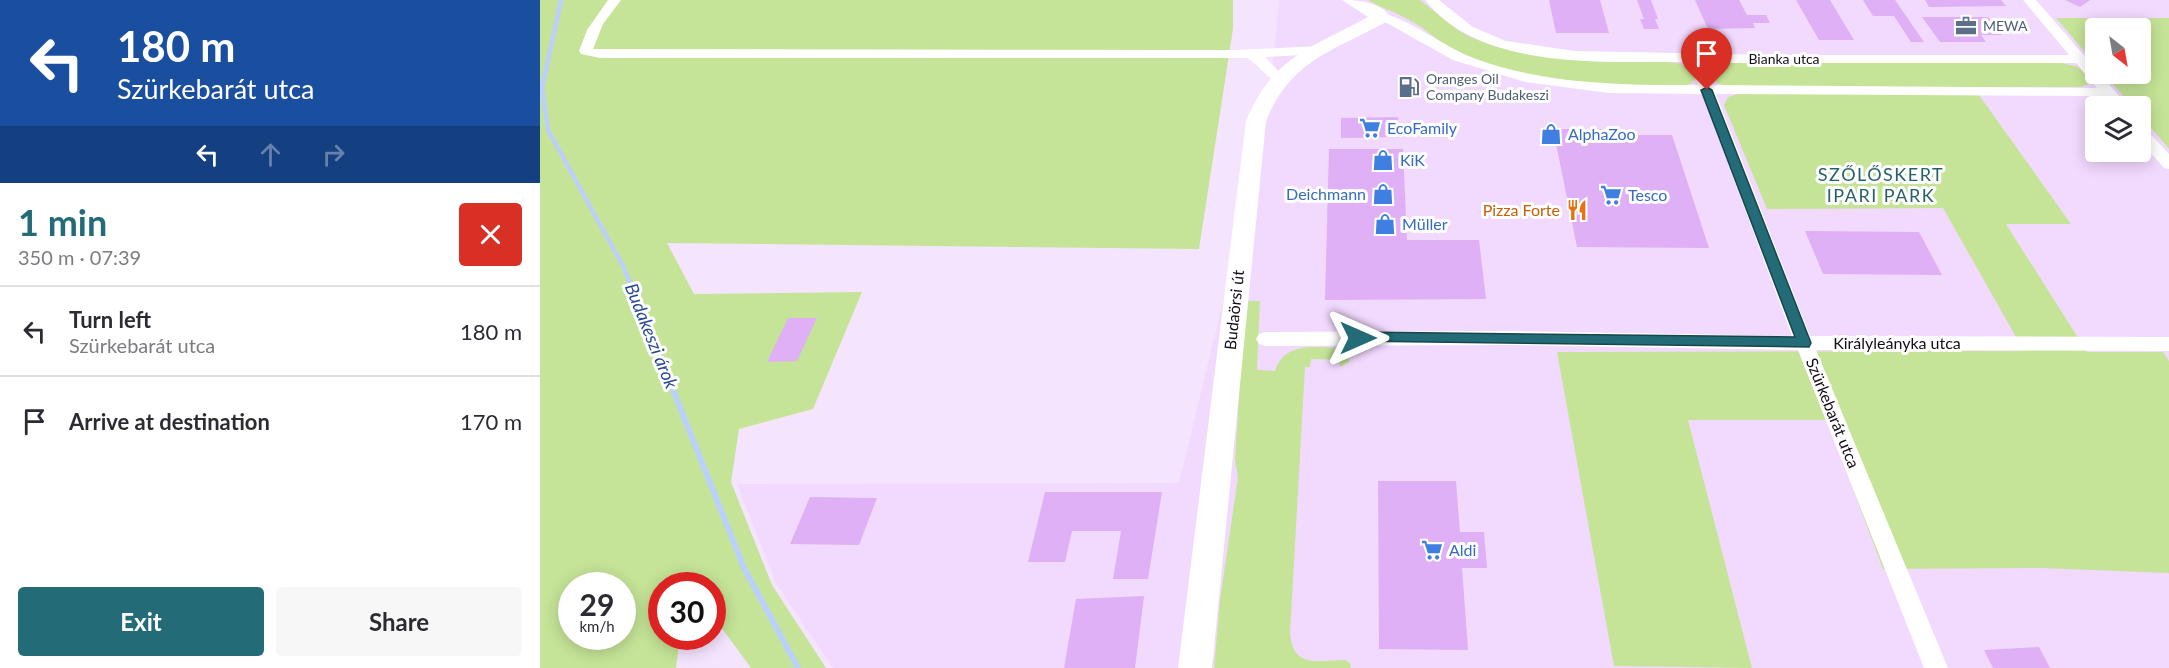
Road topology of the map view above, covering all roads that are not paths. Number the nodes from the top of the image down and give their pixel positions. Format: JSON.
{"nodes":[{"id":1,"x":615,"y":0,"type":"edge"},
{"id":2,"x":1351,"y":0,"type":"edge"},
{"id":3,"x":1431,"y":0,"type":"edge"},
{"id":4,"x":2029,"y":0,"type":"edge"},
{"id":5,"x":1382,"y":17,"type":"junction"},
{"id":6,"x":1319,"y":50,"type":"junction"},
{"id":7,"x":1251,"y":54,"type":"junction"},
{"id":8,"x":1695,"y":58,"type":"junction"},
{"id":9,"x":2079,"y":59,"type":"junction"},
{"id":10,"x":1278,"y":78,"type":"junction"},
{"id":11,"x":1707,"y":90,"type":"junction"},
{"id":12,"x":2108,"y":92,"type":"junction"},
{"id":13,"x":2111,"y":96,"type":"edge"},
{"id":14,"x":2151,"y":144,"type":"edge"},
{"id":15,"x":2169,"y":164,"type":"edge"},
{"id":16,"x":1265,"y":339,"type":"dead end"},
{"id":17,"x":1804,"y":343,"type":"junction"},
{"id":18,"x":2169,"y":344,"type":"edge"},
{"id":19,"x":1196,"y":668,"type":"edge"},
{"id":20,"x":1936,"y":668,"type":"edge"}],
"edges":[{"from":1,"to":7,"type":"street"},
{"from":2,"to":5,"type":"main road"},
{"from":3,"to":8,"type":"street","name":"Bianka utca"},
{"from":4,"to":9,"type":"street"},
{"from":5,"to":6,"type":"main road","name":"Budaörsi út"},
{"from":5,"to":11,"type":"street","name":"Bianka utca"},
{"from":6,"to":7,"type":"street"},
{"from":6,"to":10,"type":"main road","name":"Budaörsi út"},
{"from":7,"to":10,"type":"street"},
{"from":8,"to":9,"type":"street","name":"Bianka utca"},
{"from":8,"to":11,"type":"street","name":"Szürkebarát utca"},
{"from":9,"to":12,"type":"street"},
{"from":10,"to":19,"type":"main road","name":"Budaörsi út"},
{"from":11,"to":12,"type":"street","name":"Bianka utca"},
{"from":11,"to":17,"type":"street","name":"Szürkebarát utca"},
{"from":12,"to":13,"type":"street"},
{"from":14,"to":15,"type":"street"},
{"from":16,"to":17,"type":"street","name":"Királyleányka utca"},
{"from":17,"to":18,"type":"street","name":"Királyleányka utca"},
{"from":17,"to":20,"type":"street","name":"Szürkebarát utca"}]}
